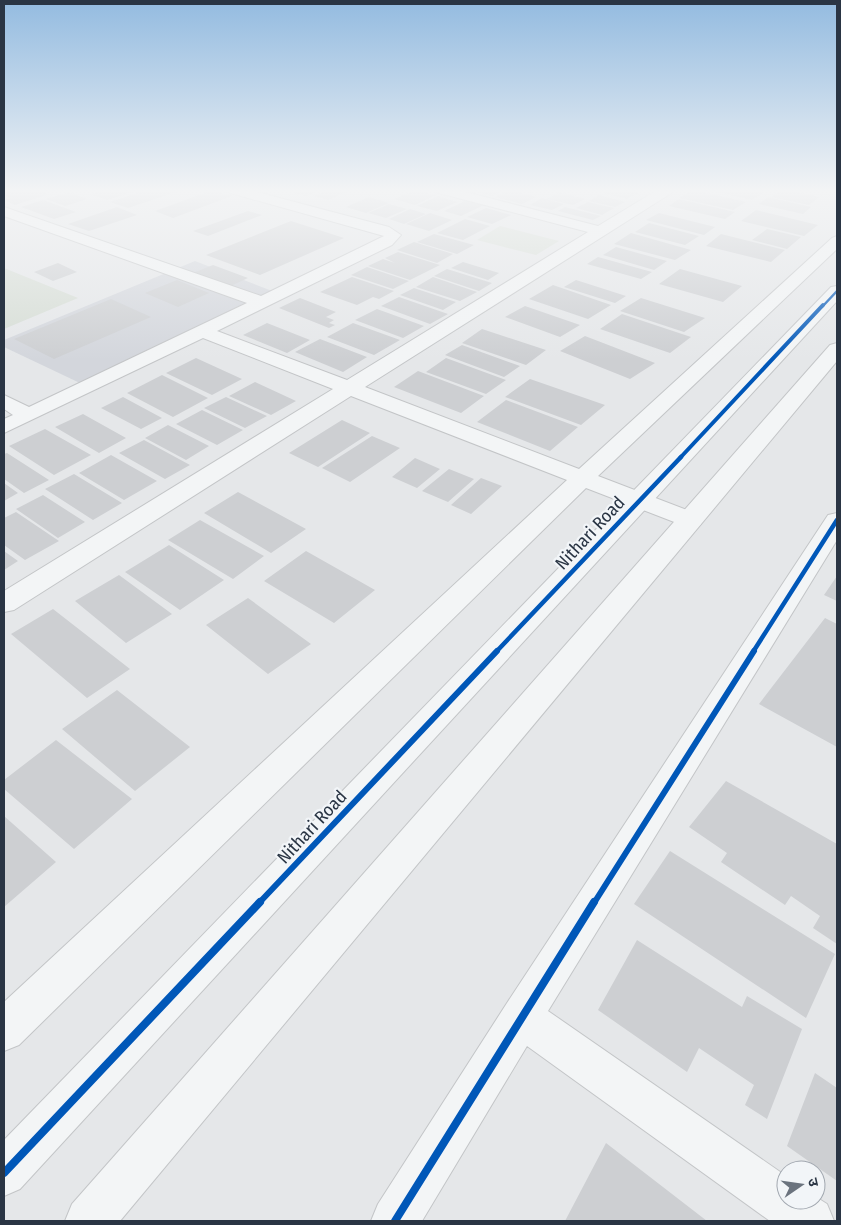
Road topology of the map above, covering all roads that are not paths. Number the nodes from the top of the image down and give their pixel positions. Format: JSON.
{"nodes":[{"id":1,"x":103,"y":246,"type":"edge"},
{"id":2,"x":378,"y":246,"type":"edge"},
{"id":3,"x":576,"y":246,"type":"edge"},
{"id":4,"x":831,"y":246,"type":"edge"},
{"id":5,"x":837,"y":291,"type":"edge"},
{"id":6,"x":260,"y":302,"type":"junction"},
{"id":7,"x":201,"y":330,"type":"junction"},
{"id":8,"x":837,"y":348,"type":"edge"},
{"id":9,"x":349,"y":388,"type":"junction"},
{"id":10,"x":4,"y":401,"type":"edge"},
{"id":11,"x":29,"y":415,"type":"junction"},
{"id":12,"x":4,"y":427,"type":"edge"},
{"id":13,"x":583,"y":478,"type":"junction"},
{"id":14,"x":640,"y":500,"type":"junction"},
{"id":15,"x":691,"y":520,"type":"junction"},
{"id":16,"x":837,"y":520,"type":"edge"},
{"id":17,"x":4,"y":603,"type":"edge"},
{"id":18,"x":521,"y":1017,"type":"junction"},
{"id":19,"x":4,"y":1030,"type":"edge"},
{"id":20,"x":4,"y":1173,"type":"edge"},
{"id":21,"x":89,"y":1221,"type":"edge"},
{"id":22,"x":395,"y":1221,"type":"edge"},
{"id":23,"x":810,"y":1221,"type":"edge"}],
"edges":[{"from":1,"to":6,"type":"street"},
{"from":2,"to":6,"type":"street"},
{"from":3,"to":9,"type":"street"},
{"from":4,"to":13,"type":"street"},
{"from":5,"to":14,"type":"street","name":"Nithari Road"},
{"from":6,"to":7,"type":"street"},
{"from":7,"to":9,"type":"street"},
{"from":7,"to":11,"type":"street"},
{"from":8,"to":15,"type":"street"},
{"from":9,"to":13,"type":"street"},
{"from":9,"to":17,"type":"street"},
{"from":10,"to":11,"type":"street"},
{"from":11,"to":12,"type":"street"},
{"from":13,"to":14,"type":"street"},
{"from":13,"to":19,"type":"street"},
{"from":14,"to":15,"type":"street"},
{"from":14,"to":20,"type":"street","name":"Nithari Road"},
{"from":15,"to":21,"type":"street"},
{"from":16,"to":18,"type":"street"},
{"from":18,"to":22,"type":"street"},
{"from":18,"to":23,"type":"street"}]}
